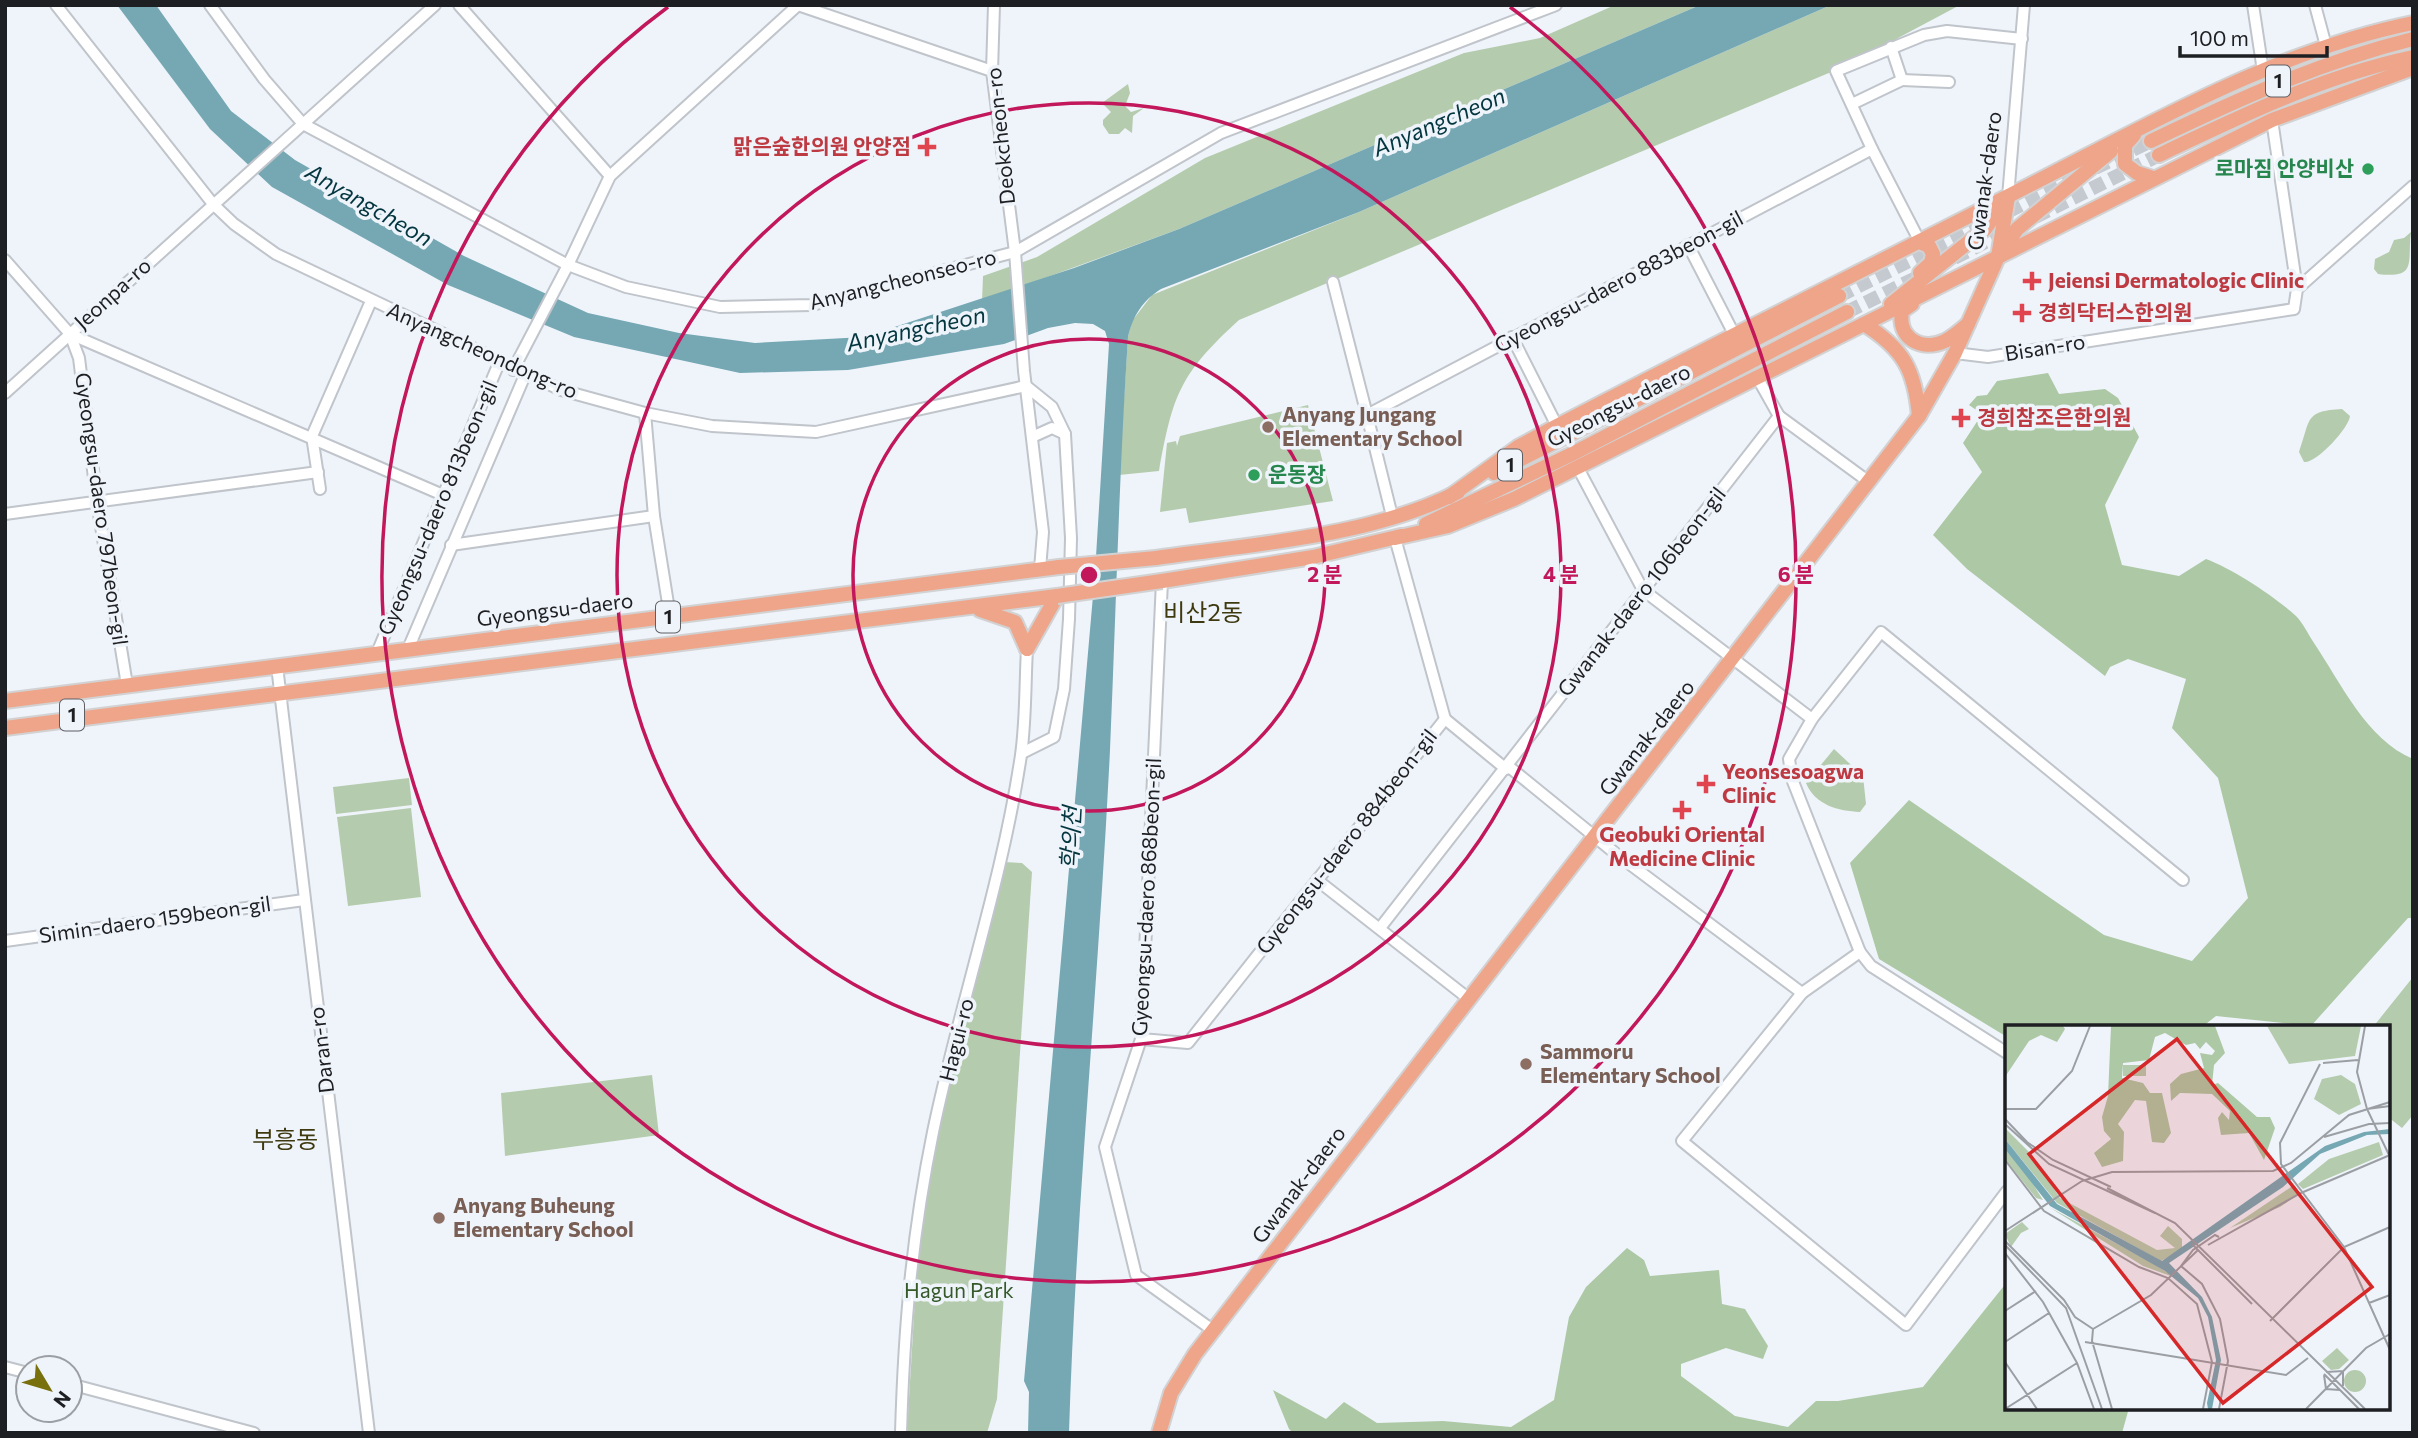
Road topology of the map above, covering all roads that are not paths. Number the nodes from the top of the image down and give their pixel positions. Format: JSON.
{"nodes":[{"id":1,"x":56,"y":5,"type":"edge"},
{"id":2,"x":210,"y":5,"type":"edge"},
{"id":3,"x":435,"y":5,"type":"edge"},
{"id":4,"x":459,"y":5,"type":"edge"},
{"id":5,"x":798,"y":5,"type":"edge"},
{"id":6,"x":995,"y":5,"type":"edge"},
{"id":7,"x":1556,"y":5,"type":"edge"},
{"id":8,"x":2024,"y":5,"type":"edge"},
{"id":9,"x":2253,"y":5,"type":"edge"},
{"id":10,"x":2315,"y":5,"type":"edge"},
{"id":11,"x":2413,"y":23,"type":"edge"},
{"id":12,"x":2022,"y":39,"type":"junction"},
{"id":13,"x":2413,"y":39,"type":"edge"},
{"id":14,"x":2326,"y":46,"type":"junction"},
{"id":15,"x":1891,"y":47,"type":"junction"},
{"id":16,"x":2413,"y":57,"type":"edge"},
{"id":17,"x":2413,"y":68,"type":"edge"},
{"id":18,"x":992,"y":71,"type":"junction"},
{"id":19,"x":2263,"y":71,"type":"junction"},
{"id":20,"x":1902,"y":80,"type":"junction"},
{"id":21,"x":1949,"y":82,"type":"dead end"},
{"id":22,"x":1852,"y":104,"type":"junction"},
{"id":23,"x":2272,"y":120,"type":"junction"},
{"id":24,"x":299,"y":128,"type":"junction"},
{"id":25,"x":2137,"y":131,"type":"junction"},
{"id":26,"x":2151,"y":141,"type":"tunnel mouth"},
{"id":27,"x":1872,"y":149,"type":"junction"},
{"id":28,"x":2159,"y":155,"type":"tunnel mouth"},
{"id":29,"x":610,"y":176,"type":"junction"},
{"id":30,"x":2153,"y":178,"type":"junction"},
{"id":31,"x":2413,"y":186,"type":"edge"},
{"id":32,"x":2008,"y":197,"type":"junction"},
{"id":33,"x":213,"y":204,"type":"junction"},
{"id":34,"x":1920,"y":242,"type":"junction"},
{"id":35,"x":1688,"y":245,"type":"junction"},
{"id":36,"x":1015,"y":252,"type":"junction"},
{"id":37,"x":1998,"y":257,"type":"junction"},
{"id":38,"x":5,"y":260,"type":"edge"},
{"id":39,"x":568,"y":265,"type":"junction"},
{"id":40,"x":1333,"y":282,"type":"dead end"},
{"id":41,"x":2297,"y":289,"type":"junction"},
{"id":42,"x":1915,"y":293,"type":"junction"},
{"id":43,"x":1839,"y":296,"type":"tunnel mouth"},
{"id":44,"x":371,"y":301,"type":"junction"},
{"id":45,"x":1847,"y":312,"type":"tunnel mouth"},
{"id":46,"x":1864,"y":324,"type":"junction"},
{"id":47,"x":1969,"y":324,"type":"junction"},
{"id":48,"x":70,"y":334,"type":"junction"},
{"id":49,"x":1734,"y":334,"type":"junction"},
{"id":50,"x":1512,"y":337,"type":"junction"},
{"id":51,"x":1955,"y":353,"type":"junction"},
{"id":52,"x":499,"y":363,"type":"junction"},
{"id":53,"x":513,"y":370,"type":"junction"},
{"id":54,"x":525,"y":375,"type":"junction"},
{"id":55,"x":1758,"y":377,"type":"junction"},
{"id":56,"x":1027,"y":386,"type":"junction"},
{"id":57,"x":5,"y":393,"type":"edge"},
{"id":58,"x":645,"y":413,"type":"junction"},
{"id":59,"x":1367,"y":415,"type":"junction"},
{"id":60,"x":1779,"y":416,"type":"junction"},
{"id":61,"x":1919,"y":416,"type":"junction"},
{"id":62,"x":1557,"y":426,"type":"junction"},
{"id":63,"x":1065,"y":434,"type":"junction"},
{"id":64,"x":312,"y":436,"type":"junction"},
{"id":65,"x":1032,"y":437,"type":"junction"},
{"id":66,"x":1578,"y":468,"type":"junction"},
{"id":67,"x":318,"y":472,"type":"junction"},
{"id":68,"x":1869,"y":482,"type":"junction"},
{"id":69,"x":320,"y":489,"type":"dead end"},
{"id":70,"x":443,"y":495,"type":"junction"},
{"id":71,"x":1449,"y":497,"type":"junction"},
{"id":72,"x":97,"y":502,"type":"junction"},
{"id":73,"x":5,"y":514,"type":"edge"},
{"id":74,"x":654,"y":516,"type":"junction"},
{"id":75,"x":1392,"y":516,"type":"junction"},
{"id":76,"x":1395,"y":538,"type":"junction"},
{"id":77,"x":451,"y":545,"type":"junction"},
{"id":78,"x":1040,"y":569,"type":"junction"},
{"id":79,"x":1163,"y":582,"type":"junction"},
{"id":80,"x":1643,"y":590,"type":"junction"},
{"id":81,"x":1057,"y":596,"type":"junction"},
{"id":82,"x":975,"y":608,"type":"junction"},
{"id":83,"x":670,"y":616,"type":"junction"},
{"id":84,"x":408,"y":649,"type":"junction"},
{"id":85,"x":1027,"y":649,"type":"junction"},
{"id":86,"x":377,"y":653,"type":"junction"},
{"id":87,"x":1733,"y":660,"type":"junction"},
{"id":88,"x":277,"y":666,"type":"junction"},
{"id":89,"x":127,"y":685,"type":"junction"},
{"id":90,"x":98,"y":689,"type":"junction"},
{"id":91,"x":281,"y":693,"type":"junction"},
{"id":92,"x":5,"y":701,"type":"edge"},
{"id":93,"x":5,"y":708,"type":"edge"},
{"id":94,"x":138,"y":710,"type":"junction"},
{"id":95,"x":1445,"y":719,"type":"junction"},
{"id":96,"x":1812,"y":719,"type":"junction"},
{"id":97,"x":5,"y":721,"type":"edge"},
{"id":98,"x":5,"y":728,"type":"edge"},
{"id":99,"x":1022,"y":753,"type":"junction"},
{"id":100,"x":1507,"y":768,"type":"junction"},
{"id":101,"x":1597,"y":837,"type":"junction"},
{"id":102,"x":1317,"y":880,"type":"junction"},
{"id":103,"x":2183,"y":880,"type":"dead end"},
{"id":104,"x":304,"y":900,"type":"junction"},
{"id":105,"x":1380,"y":928,"type":"junction"},
{"id":106,"x":5,"y":941,"type":"edge"},
{"id":107,"x":1860,"y":952,"type":"junction"},
{"id":108,"x":1802,"y":993,"type":"junction"},
{"id":109,"x":1469,"y":999,"type":"junction"},
{"id":110,"x":1142,"y":1039,"type":"junction"},
{"id":111,"x":2005,"y":1052,"type":"edge"},
{"id":112,"x":2005,"y":1194,"type":"edge"},
{"id":113,"x":1214,"y":1331,"type":"junction"},
{"id":114,"x":84,"y":1388,"type":"edge"},
{"id":115,"x":254,"y":1433,"type":"edge"},
{"id":116,"x":369,"y":1433,"type":"edge"},
{"id":117,"x":901,"y":1433,"type":"edge"},
{"id":118,"x":1158,"y":1433,"type":"edge"}],
"edges":[{"from":1,"to":33,"type":"street","name":"Anyangcheondong-ro"},
{"from":2,"to":24,"type":"street","name":"Anyangcheonseo-ro"},
{"from":3,"to":24,"type":"street"},
{"from":4,"to":29,"type":"street"},
{"from":5,"to":18,"type":"street"},
{"from":5,"to":29,"type":"street"},
{"from":6,"to":18,"type":"street","name":"Deokcheon-ro"},
{"from":7,"to":36,"type":"street","name":"Anyangcheonseo-ro"},
{"from":8,"to":12,"type":"street","name":"Gwanak-daero"},
{"from":9,"to":19,"type":"street"},
{"from":10,"to":14,"type":"street"},
{"from":11,"to":14,"type":"main road"},
{"from":12,"to":15,"type":"street"},
{"from":12,"to":32,"type":"street","name":"Gwanak-daero"},
{"from":13,"to":26,"type":"main road","number":"1"},
{"from":14,"to":19,"type":"main road"},
{"from":15,"to":20,"type":"street"},
{"from":15,"to":22,"type":"street"},
{"from":16,"to":28,"type":"main road","number":"1"},
{"from":17,"to":23,"type":"main road"},
{"from":18,"to":36,"type":"street","name":"Deokcheon-ro"},
{"from":19,"to":25,"type":"main road"},
{"from":20,"to":21,"type":"street"},
{"from":20,"to":22,"type":"street"},
{"from":22,"to":27,"type":"street"},
{"from":23,"to":30,"type":"main road"},
{"from":23,"to":41,"type":"street"},
{"from":24,"to":33,"type":"street","name":"Jeonpa-ro"},
{"from":24,"to":39,"type":"street","name":"Anyangcheonseo-ro"},
{"from":25,"to":30,"type":"main road"},
{"from":25,"to":32,"type":"main road"},
{"from":25,"to":37,"type":"main road"},
{"from":27,"to":34,"type":"street"},
{"from":27,"to":35,"type":"street","name":"Gyeongsu-daero 883beon-gil"},
{"from":29,"to":39,"type":"street"},
{"from":30,"to":37,"type":"main road"},
{"from":31,"to":41,"type":"street","name":"Bisan-ro"},
{"from":32,"to":34,"type":"main road"},
{"from":32,"to":37,"type":"main road","name":"Gwanak-daero"},
{"from":32,"to":42,"type":"main road"},
{"from":33,"to":44,"type":"street","name":"Anyangcheondong-ro"},
{"from":33,"to":48,"type":"street","name":"Jeonpa-ro"},
{"from":34,"to":42,"type":"main road"},
{"from":34,"to":49,"type":"main road"},
{"from":35,"to":49,"type":"street"},
{"from":35,"to":50,"type":"street","name":"Gyeongsu-daero 883beon-gil"},
{"from":36,"to":39,"type":"street","name":"Anyangcheonseo-ro"},
{"from":36,"to":56,"type":"street","name":"Deokcheon-ro"},
{"from":37,"to":42,"type":"main road"},
{"from":37,"to":47,"type":"main road","name":"Gwanak-daero"},
{"from":38,"to":48,"type":"street"},
{"from":39,"to":53,"type":"street"},
{"from":40,"to":59,"type":"street"},
{"from":41,"to":51,"type":"street","name":"Bisan-ro"},
{"from":42,"to":46,"type":"main road"},
{"from":42,"to":47,"type":"main road"},
{"from":43,"to":71,"type":"main road","name":"Gyeongsu-daero","number":"1"},
{"from":44,"to":52,"type":"street","name":"Anyangcheondong-ro"},
{"from":44,"to":64,"type":"street"},
{"from":45,"to":76,"type":"main road","name":"Gyeongsu-daero","number":"1"},
{"from":46,"to":55,"type":"main road"},
{"from":46,"to":61,"type":"main road"},
{"from":47,"to":51,"type":"main road","name":"Gwanak-daero"},
{"from":48,"to":57,"type":"street","name":"Jeonpa-ro"},
{"from":48,"to":64,"type":"street"},
{"from":48,"to":72,"type":"street","name":"Gyeongsu-daero 797beon-gil"},
{"from":49,"to":62,"type":"main road"},
{"from":50,"to":59,"type":"street","name":"Gyeongsu-daero 883beon-gil"},
{"from":50,"to":62,"type":"street"},
{"from":51,"to":61,"type":"main road","name":"Gwanak-daero"},
{"from":52,"to":53,"type":"street","name":"Anyangcheondong-ro"},
{"from":52,"to":70,"type":"street","name":"Gyeongsu-daero 813beon-gil"},
{"from":53,"to":54,"type":"street","name":"Anyangcheondong-ro"},
{"from":54,"to":58,"type":"street","name":"Anyangcheondong-ro"},
{"from":54,"to":77,"type":"street","name":"Gyeongsu-daero 813beon-gil"},
{"from":55,"to":60,"type":"street"},
{"from":55,"to":66,"type":"main road"},
{"from":56,"to":58,"type":"street","name":"Anyangcheondong-ro"},
{"from":56,"to":63,"type":"street"},
{"from":56,"to":65,"type":"street"},
{"from":58,"to":74,"type":"street"},
{"from":59,"to":75,"type":"street"},
{"from":60,"to":68,"type":"street"},
{"from":60,"to":80,"type":"street","name":"Gwanak-daero 106beon-gil"},
{"from":61,"to":68,"type":"main road","name":"Gwanak-daero"},
{"from":62,"to":71,"type":"main road"},
{"from":63,"to":65,"type":"street"},
{"from":63,"to":99,"type":"street"},
{"from":64,"to":67,"type":"street"},
{"from":64,"to":70,"type":"street"},
{"from":65,"to":78,"type":"street"},
{"from":66,"to":76,"type":"main road"},
{"from":66,"to":80,"type":"street"},
{"from":67,"to":69,"type":"street"},
{"from":67,"to":72,"type":"street"},
{"from":68,"to":87,"type":"main road","name":"Gwanak-daero"},
{"from":70,"to":86,"type":"street","name":"Gyeongsu-daero 813beon-gil"},
{"from":71,"to":75,"type":"main road","name":"Gyeongsu-daero","number":"1"},
{"from":72,"to":73,"type":"street"},
{"from":72,"to":89,"type":"street","name":"Gyeongsu-daero 797beon-gil"},
{"from":74,"to":77,"type":"street","name":"Gyeongsu-daero 813beon-gil"},
{"from":74,"to":83,"type":"street"},
{"from":75,"to":78,"type":"main road","name":"Gyeongsu-daero","number":"1","bridge":true},
{"from":76,"to":79,"type":"main road","name":"Gyeongsu-daero","number":"1"},
{"from":76,"to":95,"type":"street","name":"Gyeongsu-daero 884beon-gil"},
{"from":77,"to":84,"type":"street","name":"Gyeongsu-daero 813beon-gil"},
{"from":78,"to":83,"type":"main road","name":"Gyeongsu-daero","number":"1"},
{"from":79,"to":81,"type":"main road","number":"1","bridge":true},
{"from":79,"to":110,"type":"street","name":"Gyeongsu-daero 868beon-gil"},
{"from":80,"to":87,"type":"street"},
{"from":80,"to":100,"type":"street","name":"Gwanak-daero 106beon-gil"},
{"from":81,"to":82,"type":"main road","number":"1"},
{"from":81,"to":85,"type":"main road"},
{"from":82,"to":85,"type":"main road"},
{"from":82,"to":91,"type":"main road","number":"1"},
{"from":83,"to":84,"type":"main road","name":"Gyeongsu-daero","number":"1"},
{"from":84,"to":86,"type":"main road","name":"Gyeongsu-daero","number":"1"},
{"from":85,"to":99,"type":"street","name":"Hagui-ro"},
{"from":86,"to":88,"type":"main road","name":"Gyeongsu-daero","number":"1"},
{"from":87,"to":96,"type":"street"},
{"from":87,"to":101,"type":"main road","name":"Gwanak-daero"},
{"from":88,"to":89,"type":"main road","name":"Gyeongsu-daero","number":"1"},
{"from":88,"to":91,"type":"street","name":"Daran-ro"},
{"from":89,"to":90,"type":"main road","name":"Gyeongsu-daero","number":"1"},
{"from":90,"to":92,"type":"main road","name":"Gyeongsu-daero"},
{"from":90,"to":93,"type":"main road","name":"Gyeongsu-daero","number":"1"},
{"from":91,"to":94,"type":"main road","number":"1"},
{"from":91,"to":104,"type":"street","name":"Daran-ro"},
{"from":94,"to":97,"type":"main road","number":"1"},
{"from":94,"to":98,"type":"main road"},
{"from":95,"to":100,"type":"street"},
{"from":95,"to":102,"type":"street","name":"Gyeongsu-daero 884beon-gil"},
{"from":96,"to":103,"type":"street"},
{"from":96,"to":107,"type":"street"},
{"from":99,"to":117,"type":"street","name":"Hagui-ro"},
{"from":100,"to":101,"type":"street"},
{"from":100,"to":105,"type":"street","name":"Gwanak-daero 106beon-gil"},
{"from":101,"to":108,"type":"street"},
{"from":101,"to":109,"type":"main road","name":"Gwanak-daero"},
{"from":102,"to":105,"type":"street"},
{"from":102,"to":110,"type":"street","name":"Gyeongsu-daero 884beon-gil"},
{"from":104,"to":106,"type":"street","name":"Simin-daero 159beon-gil"},
{"from":104,"to":116,"type":"street","name":"Daran-ro"},
{"from":105,"to":109,"type":"street"},
{"from":107,"to":108,"type":"street"},
{"from":107,"to":111,"type":"street"},
{"from":108,"to":112,"type":"street"},
{"from":109,"to":113,"type":"main road","name":"Gwanak-daero"},
{"from":110,"to":113,"type":"street","name":"Gyeongsu-daero 868beon-gil"},
{"from":113,"to":118,"type":"main road","name":"Gwanak-daero"},
{"from":114,"to":115,"type":"street"}]}
